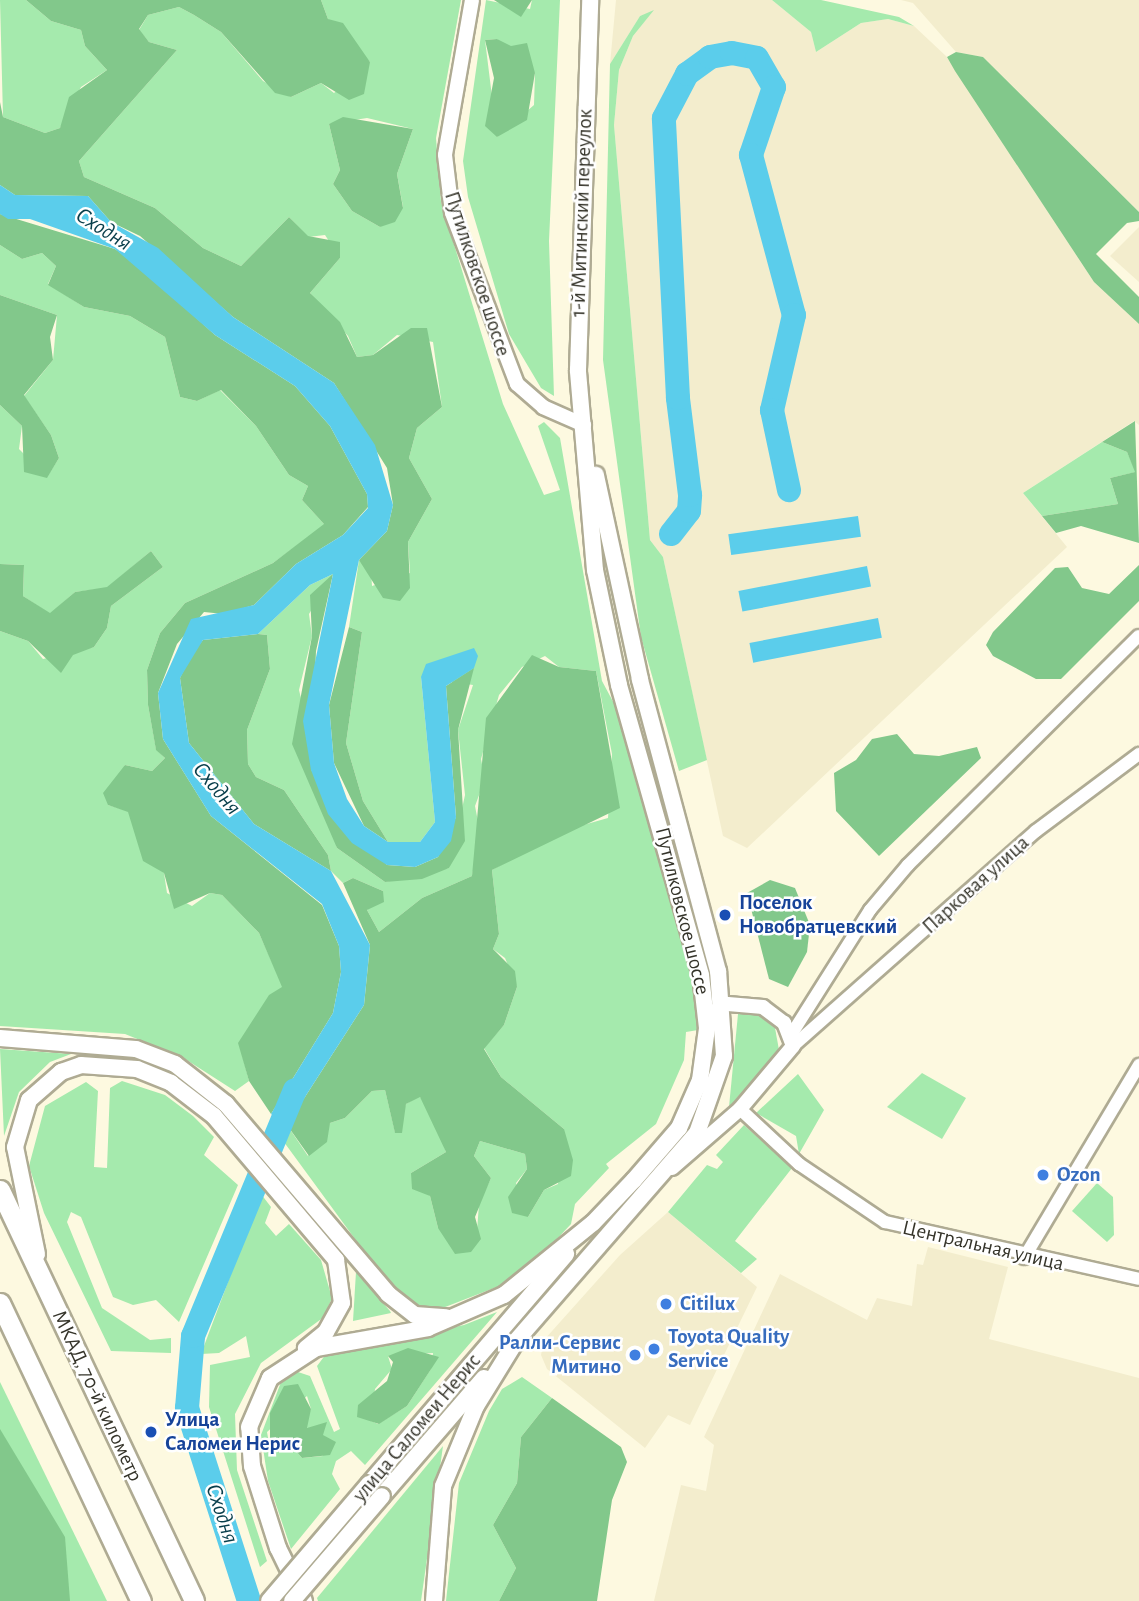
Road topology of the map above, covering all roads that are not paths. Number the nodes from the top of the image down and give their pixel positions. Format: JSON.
{"nodes":[{"id":1,"x":472,"y":0,"type":"edge"},
{"id":2,"x":590,"y":0,"type":"edge"},
{"id":3,"x":584,"y":425,"type":"junction"},
{"id":4,"x":1139,"y":636,"type":"edge"},
{"id":5,"x":1139,"y":754,"type":"edge"},
{"id":6,"x":725,"y":1004,"type":"junction"},
{"id":7,"x":707,"y":1028,"type":"junction"},
{"id":8,"x":0,"y":1038,"type":"edge"},
{"id":9,"x":792,"y":1041,"type":"junction"},
{"id":10,"x":1139,"y":1065,"type":"edge"},
{"id":11,"x":740,"y":1109,"type":"junction"},
{"id":12,"x":671,"y":1169,"type":"junction"},
{"id":13,"x":0,"y":1190,"type":"edge"},
{"id":14,"x":593,"y":1223,"type":"junction"},
{"id":15,"x":1024,"y":1258,"type":"junction"},
{"id":16,"x":1139,"y":1279,"type":"edge"},
{"id":17,"x":44,"y":1284,"type":"junction"},
{"id":18,"x":0,"y":1303,"type":"edge"},
{"id":19,"x":452,"y":1317,"type":"junction"},
{"id":20,"x":516,"y":1341,"type":"junction"},
{"id":21,"x":294,"y":1356,"type":"junction"},
{"id":22,"x":141,"y":1601,"type":"edge"},
{"id":23,"x":194,"y":1601,"type":"edge"},
{"id":24,"x":269,"y":1601,"type":"edge"},
{"id":25,"x":292,"y":1601,"type":"edge"},
{"id":26,"x":304,"y":1601,"type":"edge"},
{"id":27,"x":434,"y":1601,"type":"edge"}],
"edges":[{"from":1,"to":3,"type":"street","name":"Путилковское шоссе"},
{"from":2,"to":3,"type":"main road","name":"1-й Митинский переулок"},
{"from":3,"to":6,"type":"main road","name":"Путилковское шоссе"},
{"from":3,"to":7,"type":"main road","name":"Путилковское шоссе"},
{"from":4,"to":9,"type":"street"},
{"from":5,"to":9,"type":"street","name":"Парковая улица"},
{"from":6,"to":7,"type":"street"},
{"from":6,"to":9,"type":"street"},
{"from":6,"to":12,"type":"main road","name":"Путилковское шоссе"},
{"from":7,"to":14,"type":"main road","name":"Путилковское шоссе"},
{"from":8,"to":19,"type":"main road"},
{"from":9,"to":11,"type":"street","name":"Парковая улица"},
{"from":10,"to":15,"type":"street"},
{"from":11,"to":12,"type":"street","name":"Парковая улица"},
{"from":11,"to":15,"type":"street","name":"Центральная улица"},
{"from":12,"to":20,"type":"main road","name":"Путилковское шоссе"},
{"from":13,"to":17,"type":"highway","name":"МКАД, 70-й километр"},
{"from":14,"to":19,"type":"main road","name":"Путилковское шоссе"},
{"from":14,"to":24,"type":"main road","name":"улица Саломеи Нерис","bridge":true},
{"from":15,"to":16,"type":"street","name":"Центральная улица"},
{"from":17,"to":21,"type":"main road"},
{"from":17,"to":23,"type":"highway","name":"МКАД, 70-й километр"},
{"from":18,"to":22,"type":"highway"},
{"from":19,"to":21,"type":"main road","name":"Путилковское шоссе"},
{"from":20,"to":25,"type":"main road","name":"улица Саломеи Нерис","bridge":true},
{"from":20,"to":27,"type":"main road","name":"Путилковское шоссе"},
{"from":21,"to":26,"type":"main road"}]}
